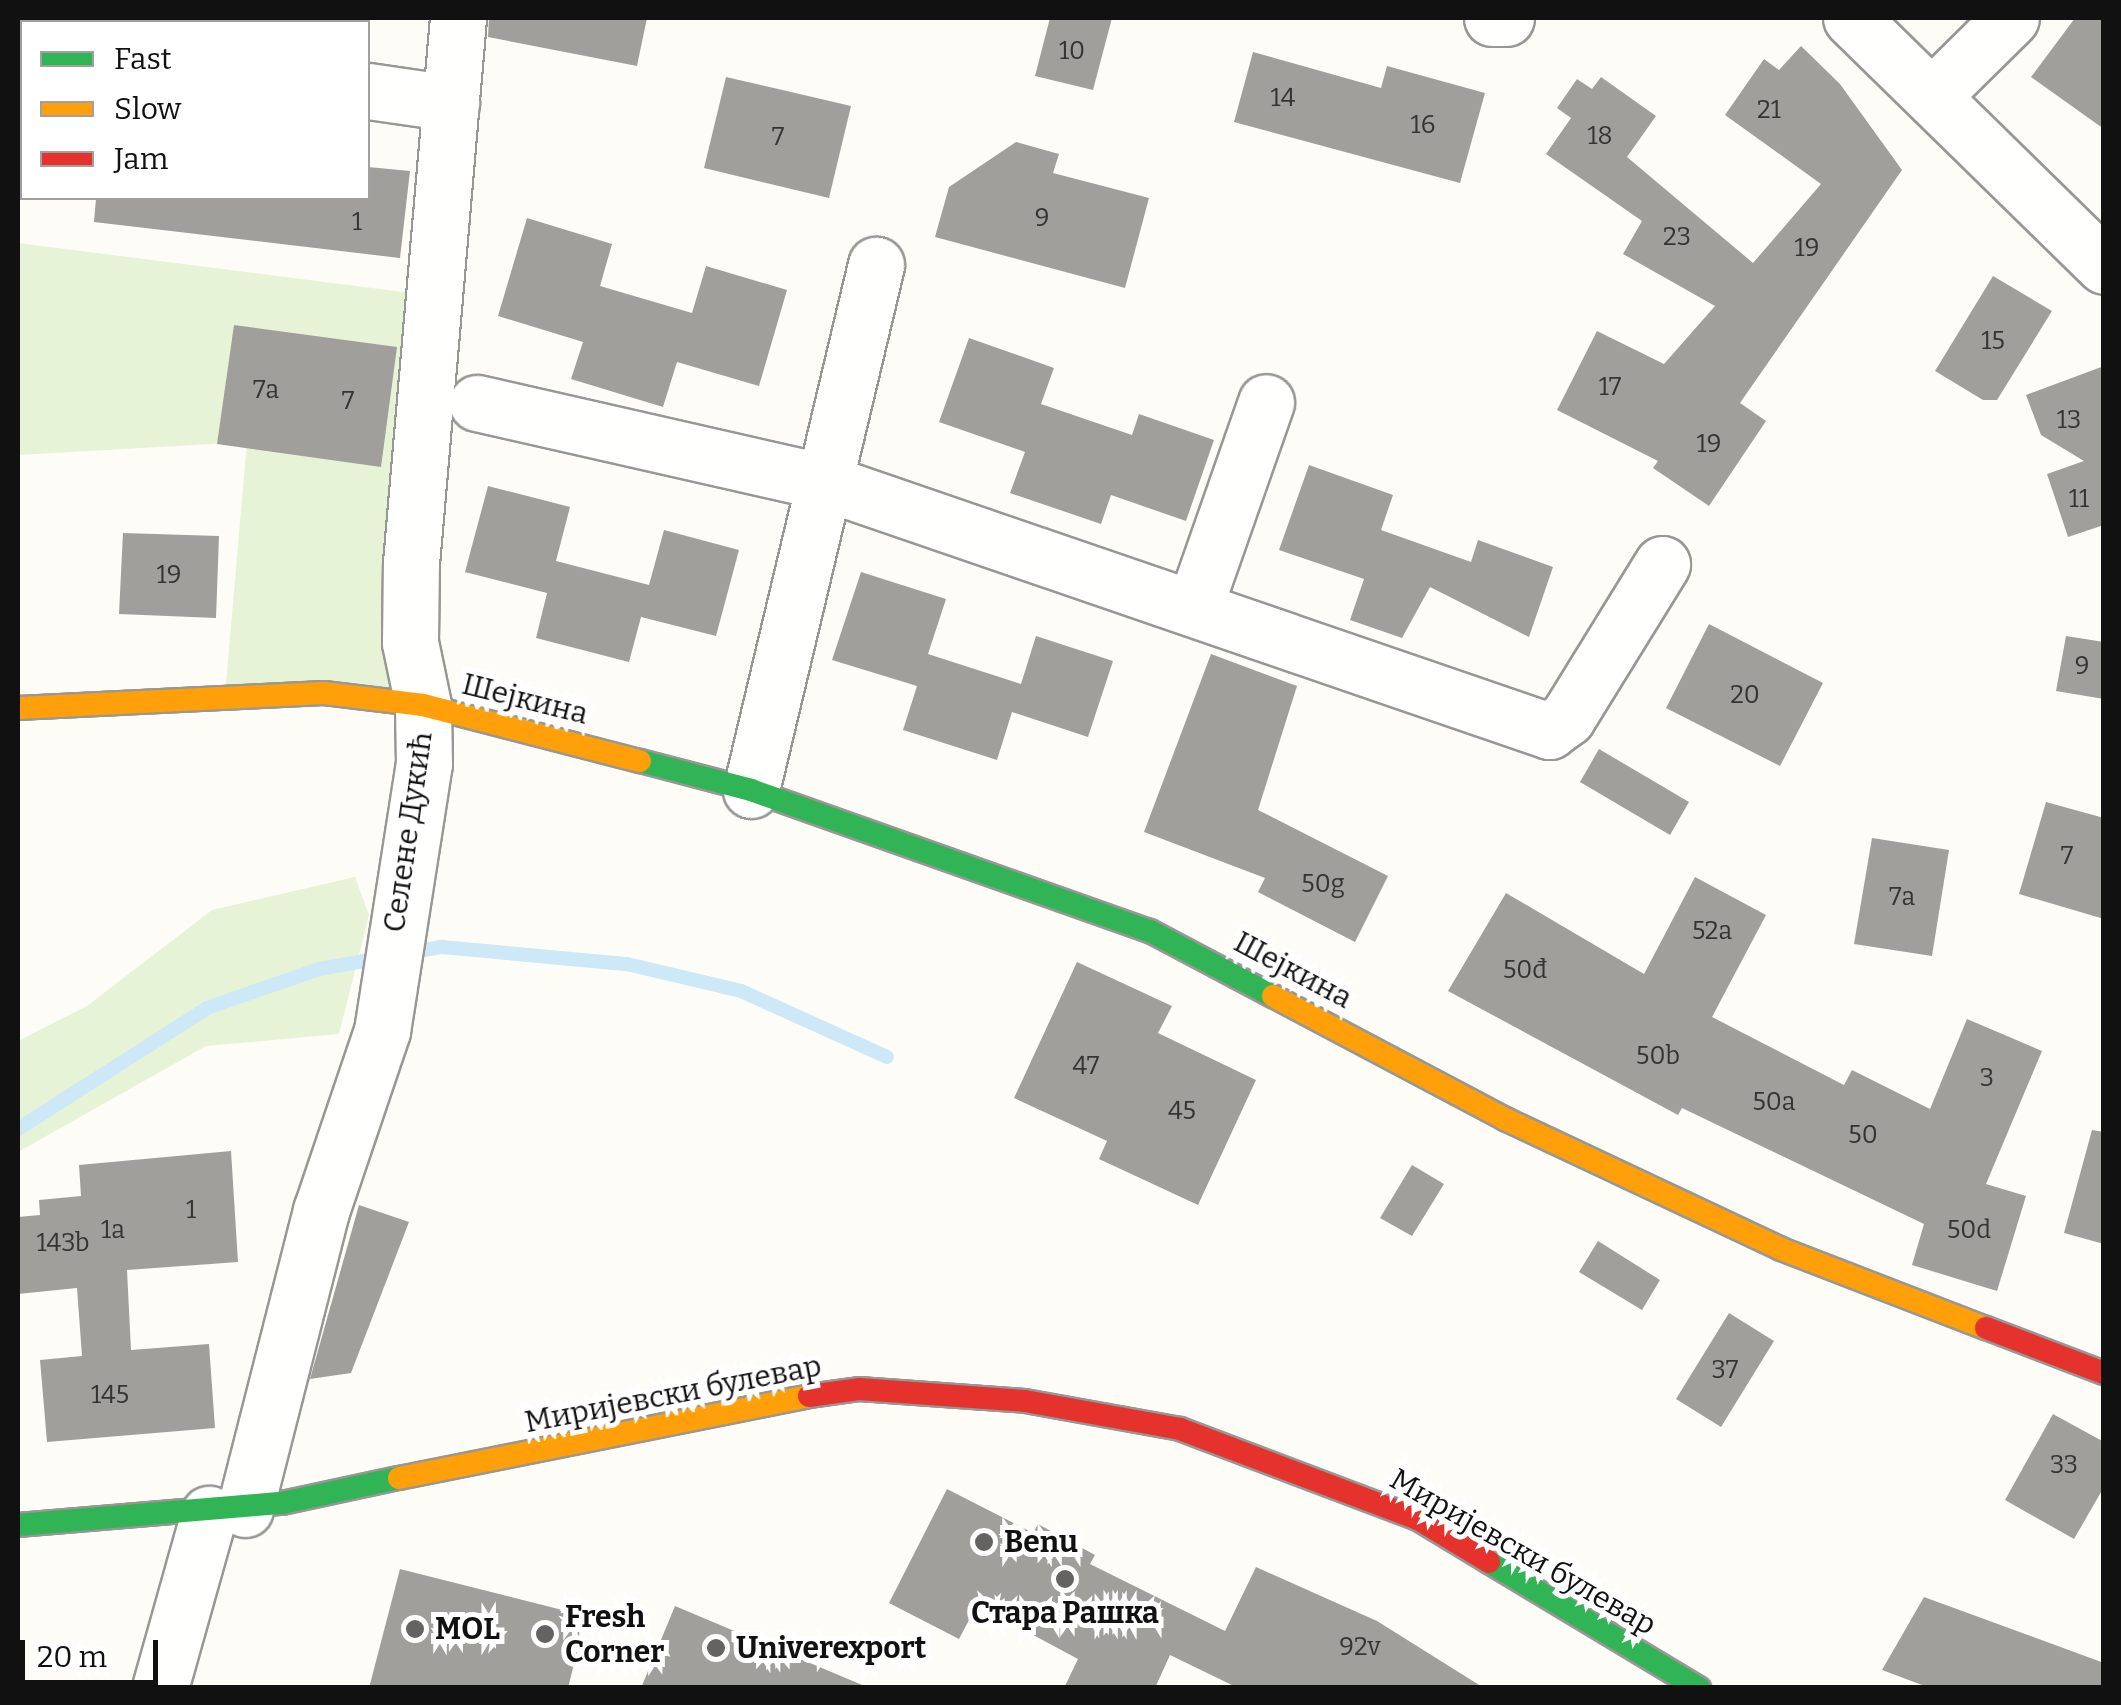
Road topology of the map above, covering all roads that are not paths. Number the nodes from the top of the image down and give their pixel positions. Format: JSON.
{"nodes":[{"id":1,"x":458,"y":18,"type":"edge"},
{"id":2,"x":1492,"y":18,"type":"edge"},
{"id":3,"x":1506,"y":18,"type":"edge"},
{"id":4,"x":1852,"y":18,"type":"edge"},
{"id":5,"x":2011,"y":18,"type":"edge"},
{"id":6,"x":370,"y":91,"type":"edge"},
{"id":7,"x":1934,"y":94,"type":"junction"},
{"id":8,"x":451,"y":103,"type":"junction"},
{"id":9,"x":876,"y":265,"type":"dead end"},
{"id":10,"x":2104,"y":266,"type":"edge"},
{"id":11,"x":1266,"y":402,"type":"dead end"},
{"id":12,"x":477,"y":403,"type":"dead end"},
{"id":13,"x":824,"y":482,"type":"junction"},
{"id":14,"x":1662,"y":564,"type":"dead end"},
{"id":15,"x":1194,"y":608,"type":"junction"},
{"id":16,"x":423,"y":705,"type":"junction"},
{"id":17,"x":18,"y":708,"type":"edge"},
{"id":18,"x":751,"y":790,"type":"junction"},
{"id":19,"x":2104,"y":1373,"type":"edge"},
{"id":20,"x":227,"y":1511,"type":"junction"},
{"id":21,"x":18,"y":1525,"type":"edge"},
{"id":22,"x":160,"y":1688,"type":"edge"},
{"id":23,"x":1699,"y":1688,"type":"edge"}],
"edges":[{"from":1,"to":8,"type":"street","name":"Селене Дукић"},
{"from":2,"to":3,"type":"street"},
{"from":4,"to":7,"type":"street"},
{"from":5,"to":7,"type":"street"},
{"from":6,"to":8,"type":"street"},
{"from":7,"to":10,"type":"street"},
{"from":8,"to":16,"type":"street","name":"Селене Дукић"},
{"from":9,"to":13,"type":"street"},
{"from":11,"to":15,"type":"street"},
{"from":12,"to":13,"type":"street"},
{"from":13,"to":15,"type":"street"},
{"from":13,"to":18,"type":"street"},
{"from":14,"to":15,"type":"street"},
{"from":16,"to":17,"type":"street","name":"Шејкина"},
{"from":16,"to":18,"type":"street","name":"Шејкина"},
{"from":16,"to":20,"type":"street","name":"Селене Дукић"},
{"from":18,"to":19,"type":"street","name":"Шејкина"},
{"from":20,"to":21,"type":"street","name":"Миријевски булевар"},
{"from":20,"to":22,"type":"street","name":"Селене Дукић"},
{"from":20,"to":23,"type":"street","name":"Миријевски булевар"}]}
